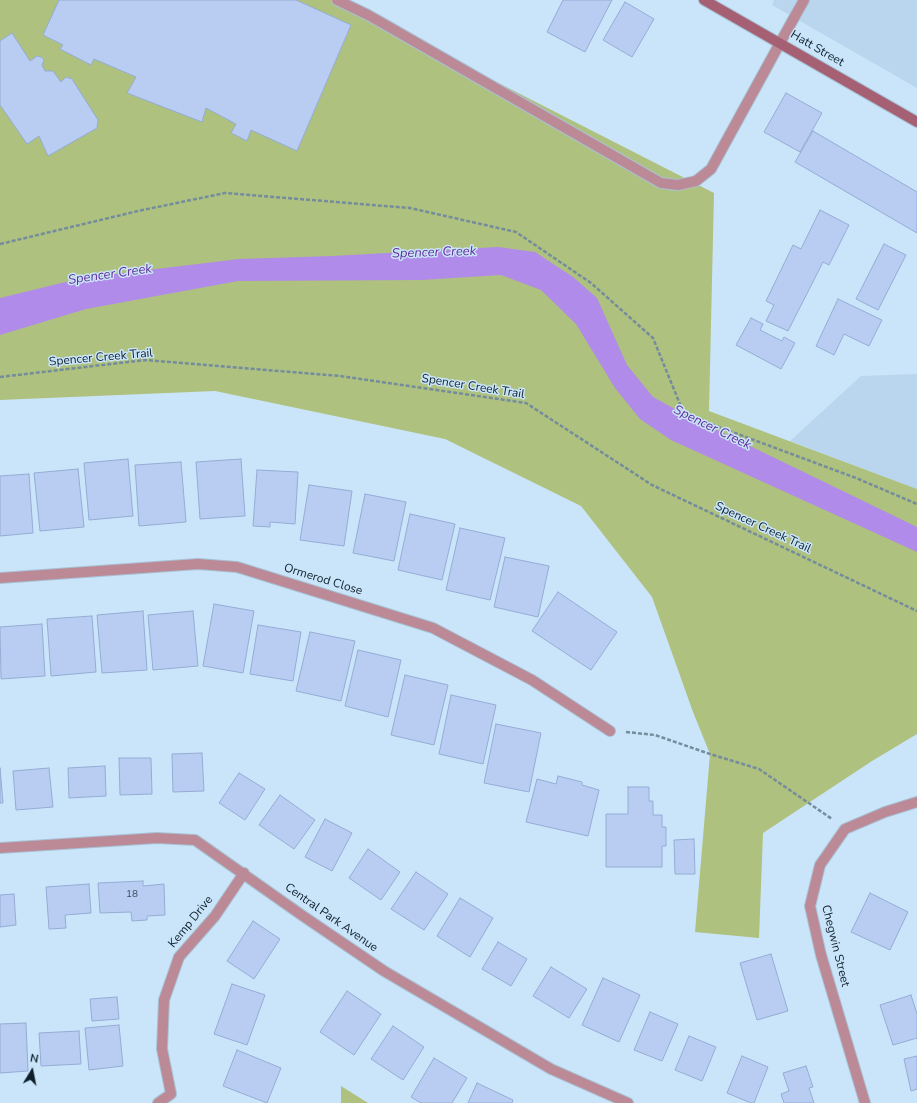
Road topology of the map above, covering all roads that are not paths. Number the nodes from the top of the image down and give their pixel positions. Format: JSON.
{"nodes":[{"id":1,"x":337,"y":0,"type":"edge"},
{"id":2,"x":704,"y":0,"type":"edge"},
{"id":3,"x":804,"y":0,"type":"edge"},
{"id":4,"x":780,"y":43,"type":"junction"},
{"id":5,"x":917,"y":122,"type":"edge"},
{"id":6,"x":0,"y":578,"type":"edge"},
{"id":7,"x":610,"y":731,"type":"road end"},
{"id":8,"x":917,"y":802,"type":"edge"},
{"id":9,"x":0,"y":848,"type":"edge"},
{"id":10,"x":244,"y":873,"type":"junction"},
{"id":11,"x":158,"y":1103,"type":"edge"},
{"id":12,"x":628,"y":1103,"type":"edge"},
{"id":13,"x":865,"y":1103,"type":"edge"}],
"edges":[{"from":1,"to":4,"type":"street"},
{"from":2,"to":4,"type":"street","name":"Hatt Street"},
{"from":3,"to":4,"type":"street"},
{"from":4,"to":5,"type":"street","name":"Hatt Street"},
{"from":6,"to":7,"type":"street","name":"Ormerod Close"},
{"from":8,"to":13,"type":"street","name":"Chegwin Street"},
{"from":9,"to":10,"type":"street","name":"Central Park Avenue"},
{"from":10,"to":11,"type":"street","name":"Kemp Drive"},
{"from":10,"to":12,"type":"street","name":"Central Park Avenue"}]}
